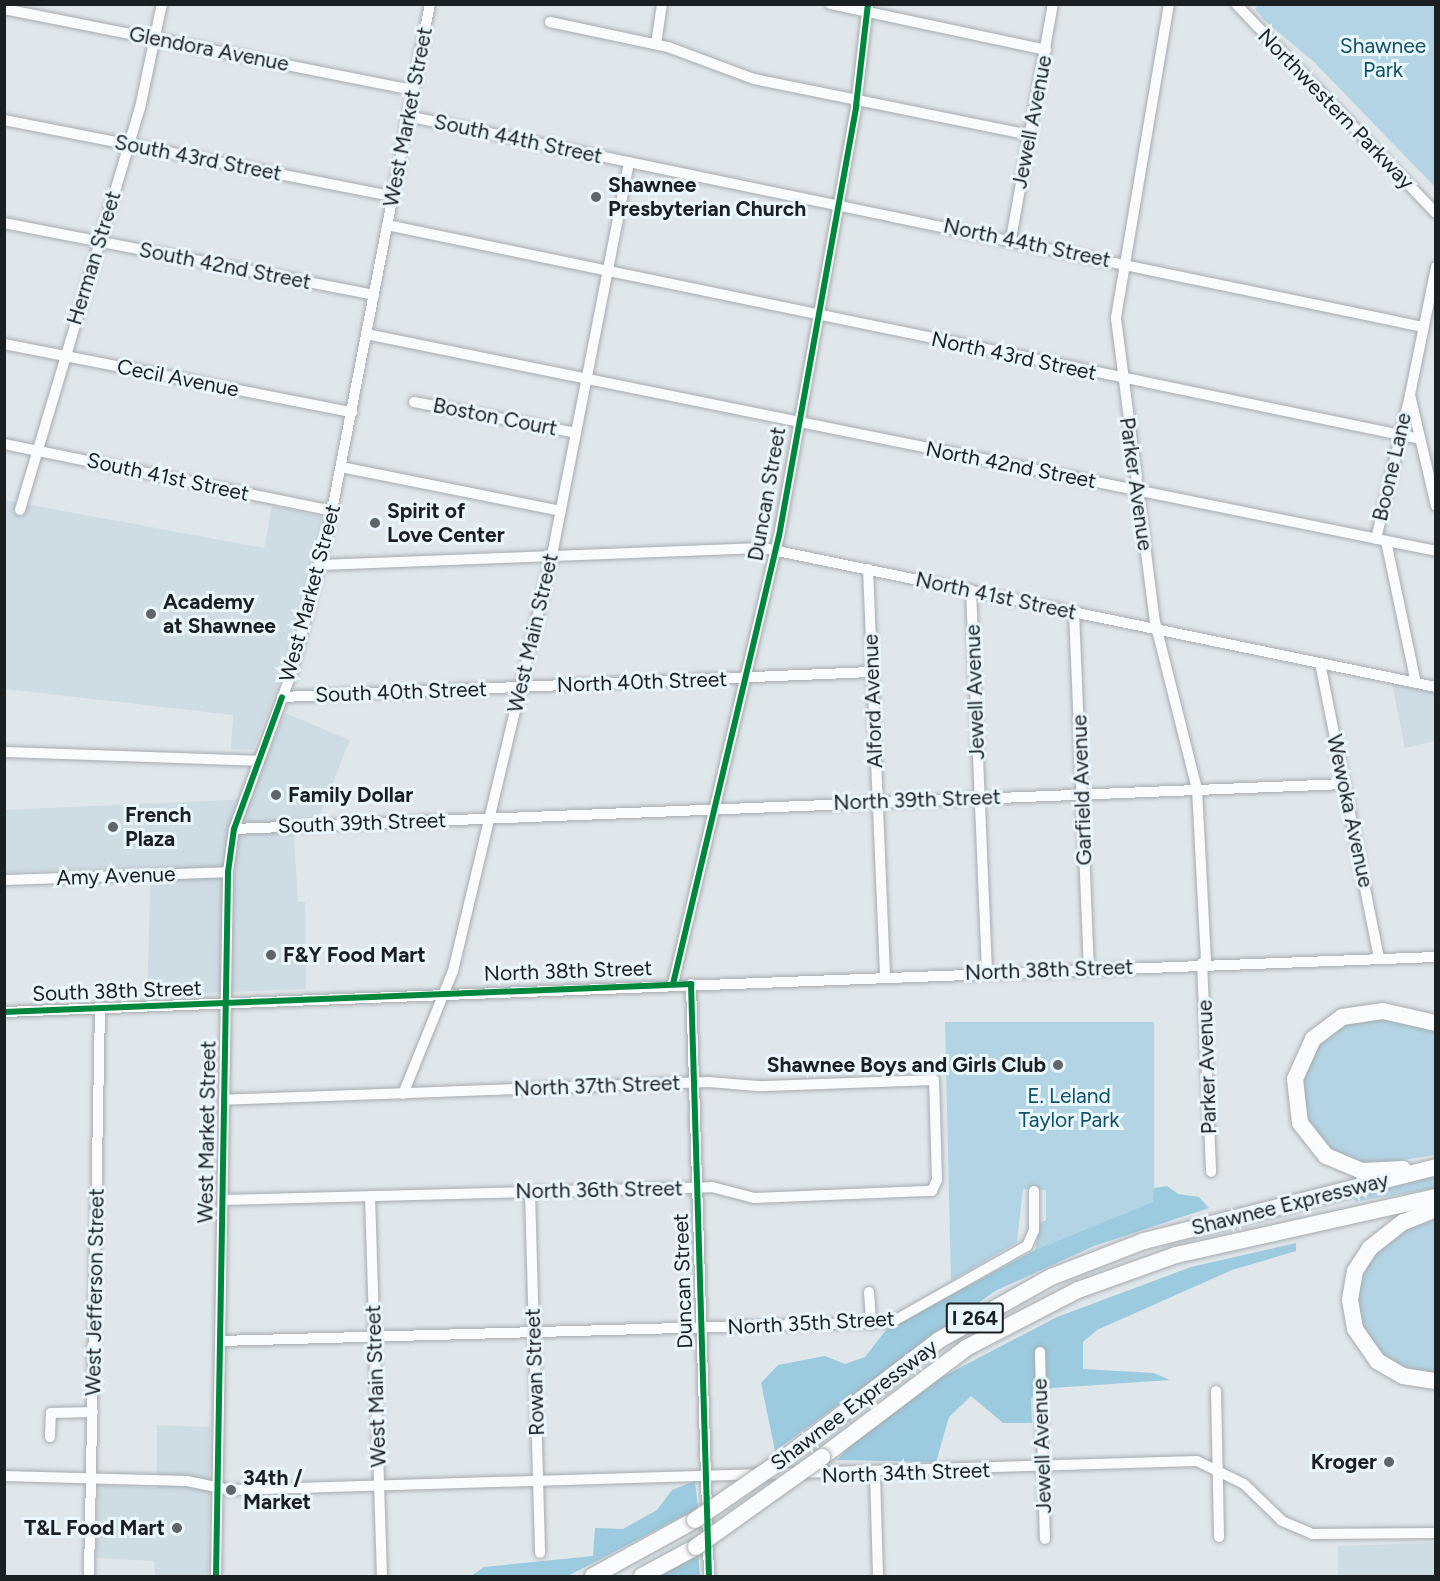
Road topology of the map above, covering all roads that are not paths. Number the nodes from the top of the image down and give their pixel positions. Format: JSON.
{"nodes":[{"id":1,"x":162,"y":4,"type":"edge"},
{"id":2,"x":430,"y":4,"type":"edge"},
{"id":3,"x":662,"y":4,"type":"edge"},
{"id":4,"x":830,"y":4,"type":"edge"},
{"id":5,"x":1053,"y":4,"type":"edge"},
{"id":6,"x":1169,"y":4,"type":"edge"},
{"id":7,"x":1236,"y":4,"type":"edge"},
{"id":8,"x":4,"y":9,"type":"edge"},
{"id":9,"x":867,"y":9,"type":"edge"},
{"id":10,"x":550,"y":22,"type":"dead end"},
{"id":11,"x":155,"y":39,"type":"junction"},
{"id":12,"x":656,"y":44,"type":"junction"},
{"id":13,"x":1046,"y":50,"type":"junction"},
{"id":14,"x":412,"y":90,"type":"junction"},
{"id":15,"x":856,"y":102,"type":"junction"},
{"id":16,"x":407,"y":116,"type":"junction"},
{"id":17,"x":4,"y":120,"type":"edge"},
{"id":18,"x":1030,"y":135,"type":"junction"},
{"id":19,"x":129,"y":144,"type":"junction"},
{"id":20,"x":629,"y":162,"type":"junction"},
{"id":21,"x":392,"y":196,"type":"junction"},
{"id":22,"x":837,"y":204,"type":"junction"},
{"id":23,"x":1436,"y":213,"type":"edge"},
{"id":24,"x":4,"y":223,"type":"edge"},
{"id":25,"x":387,"y":225,"type":"junction"},
{"id":26,"x":1011,"y":239,"type":"junction"},
{"id":27,"x":99,"y":241,"type":"junction"},
{"id":28,"x":1122,"y":262,"type":"junction"},
{"id":29,"x":1436,"y":267,"type":"edge"},
{"id":30,"x":608,"y":271,"type":"junction"},
{"id":31,"x":374,"y":295,"type":"junction"},
{"id":32,"x":815,"y":314,"type":"junction"},
{"id":33,"x":1423,"y":327,"type":"junction"},
{"id":34,"x":366,"y":334,"type":"junction"},
{"id":35,"x":4,"y":344,"type":"edge"},
{"id":36,"x":64,"y":355,"type":"junction"},
{"id":37,"x":587,"y":378,"type":"junction"},
{"id":38,"x":1122,"y":379,"type":"junction"},
{"id":39,"x":1410,"y":396,"type":"junction"},
{"id":40,"x":414,"y":402,"type":"dead end"},
{"id":41,"x":352,"y":412,"type":"junction"},
{"id":42,"x":796,"y":421,"type":"junction"},
{"id":43,"x":576,"y":433,"type":"junction"},
{"id":44,"x":1397,"y":435,"type":"junction"},
{"id":45,"x":1420,"y":439,"type":"junction"},
{"id":46,"x":4,"y":444,"type":"edge"},
{"id":47,"x":34,"y":450,"type":"junction"},
{"id":48,"x":341,"y":467,"type":"junction"},
{"id":49,"x":1137,"y":490,"type":"junction"},
{"id":50,"x":1436,"y":506,"type":"edge"},
{"id":51,"x":20,"y":510,"type":"dead end"},
{"id":52,"x":332,"y":511,"type":"junction"},
{"id":53,"x":561,"y":511,"type":"junction"},
{"id":54,"x":1381,"y":540,"type":"junction"},
{"id":55,"x":776,"y":549,"type":"junction"},
{"id":56,"x":1436,"y":551,"type":"edge"},
{"id":57,"x":552,"y":555,"type":"junction"},
{"id":58,"x":319,"y":565,"type":"junction"},
{"id":59,"x":868,"y":569,"type":"junction"},
{"id":60,"x":971,"y":590,"type":"junction"},
{"id":61,"x":1074,"y":612,"type":"junction"},
{"id":62,"x":1159,"y":630,"type":"junction"},
{"id":63,"x":1320,"y":663,"type":"junction"},
{"id":64,"x":872,"y":672,"type":"junction"},
{"id":65,"x":746,"y":678,"type":"junction"},
{"id":66,"x":1416,"y":683,"type":"junction"},
{"id":67,"x":520,"y":687,"type":"junction"},
{"id":68,"x":1436,"y":687,"type":"edge"},
{"id":69,"x":282,"y":698,"type":"junction"},
{"id":70,"x":4,"y":752,"type":"edge"},
{"id":71,"x":259,"y":761,"type":"junction"},
{"id":72,"x":1344,"y":784,"type":"junction"},
{"id":73,"x":1197,"y":789,"type":"junction"},
{"id":74,"x":1082,"y":794,"type":"junction"},
{"id":75,"x":980,"y":798,"type":"junction"},
{"id":76,"x":877,"y":802,"type":"junction"},
{"id":77,"x":715,"y":808,"type":"junction"},
{"id":78,"x":490,"y":818,"type":"junction"},
{"id":79,"x":234,"y":829,"type":"junction"},
{"id":80,"x":228,"y":872,"type":"junction"},
{"id":81,"x":4,"y":880,"type":"edge"},
{"id":82,"x":1436,"y":957,"type":"edge"},
{"id":83,"x":1379,"y":958,"type":"junction"},
{"id":84,"x":1204,"y":962,"type":"junction"},
{"id":85,"x":1089,"y":969,"type":"junction"},
{"id":86,"x":987,"y":973,"type":"junction"},
{"id":87,"x":885,"y":977,"type":"junction"},
{"id":88,"x":673,"y":984,"type":"junction"},
{"id":89,"x":691,"y":984,"type":"junction"},
{"id":90,"x":447,"y":992,"type":"junction"},
{"id":91,"x":226,"y":1002,"type":"junction"},
{"id":92,"x":100,"y":1008,"type":"junction"},
{"id":93,"x":4,"y":1012,"type":"edge"},
{"id":94,"x":1436,"y":1023,"type":"edge"},
{"id":95,"x":694,"y":1083,"type":"junction"},
{"id":96,"x":403,"y":1094,"type":"junction"},
{"id":97,"x":224,"y":1100,"type":"junction"},
{"id":98,"x":1436,"y":1167,"type":"edge"},
{"id":99,"x":1211,"y":1172,"type":"dead end"},
{"id":100,"x":1419,"y":1172,"type":"junction"},
{"id":101,"x":697,"y":1187,"type":"junction"},
{"id":102,"x":530,"y":1191,"type":"junction"},
{"id":103,"x":934,"y":1191,"type":"joint"},
{"id":104,"x":1034,"y":1191,"type":"dead end"},
{"id":105,"x":370,"y":1196,"type":"junction"},
{"id":106,"x":1436,"y":1197,"type":"edge"},
{"id":107,"x":223,"y":1200,"type":"junction"},
{"id":108,"x":1436,"y":1209,"type":"edge"},
{"id":109,"x":869,"y":1292,"type":"dead end"},
{"id":110,"x":871,"y":1324,"type":"junction"},
{"id":111,"x":701,"y":1329,"type":"junction"},
{"id":112,"x":534,"y":1333,"type":"junction"},
{"id":113,"x":374,"y":1337,"type":"junction"},
{"id":114,"x":220,"y":1341,"type":"junction"},
{"id":115,"x":1040,"y":1352,"type":"dead end"},
{"id":116,"x":1436,"y":1381,"type":"edge"},
{"id":117,"x":1216,"y":1391,"type":"dead end"},
{"id":118,"x":93,"y":1412,"type":"junction"},
{"id":119,"x":50,"y":1437,"type":"dead end"},
{"id":120,"x":1217,"y":1467,"type":"junction"},
{"id":121,"x":1043,"y":1469,"type":"junction"},
{"id":122,"x":875,"y":1473,"type":"junction"},
{"id":123,"x":4,"y":1476,"type":"edge"},
{"id":124,"x":92,"y":1478,"type":"junction"},
{"id":125,"x":706,"y":1478,"type":"junction"},
{"id":126,"x":538,"y":1483,"type":"junction"},
{"id":127,"x":218,"y":1487,"type":"junction"},
{"id":128,"x":379,"y":1487,"type":"junction"},
{"id":129,"x":1436,"y":1533,"type":"edge"},
{"id":130,"x":1219,"y":1537,"type":"dead end"},
{"id":131,"x":1045,"y":1539,"type":"dead end"},
{"id":132,"x":540,"y":1553,"type":"dead end"},
{"id":133,"x":90,"y":1576,"type":"edge"},
{"id":134,"x":216,"y":1576,"type":"edge"},
{"id":135,"x":382,"y":1576,"type":"edge"},
{"id":136,"x":593,"y":1576,"type":"edge"},
{"id":137,"x":642,"y":1576,"type":"edge"},
{"id":138,"x":709,"y":1576,"type":"edge"},
{"id":139,"x":878,"y":1576,"type":"edge"}],
"edges":[{"from":1,"to":11,"type":"street","name":"Herman Street"},
{"from":2,"to":14,"type":"street","name":"West Market Street"},
{"from":3,"to":12,"type":"street"},
{"from":4,"to":9,"type":"street"},
{"from":5,"to":13,"type":"street","name":"Jewell Avenue"},
{"from":6,"to":28,"type":"street","name":"Parker Avenue"},
{"from":7,"to":23,"type":"street","name":"Northwestern Parkway"},
{"from":8,"to":11,"type":"street","name":"Glendora Avenue"},
{"from":9,"to":13,"type":"street"},
{"from":9,"to":15,"type":"street","name":"Duncan Street"},
{"from":10,"to":12,"type":"street"},
{"from":11,"to":14,"type":"street","name":"Glendora Avenue"},
{"from":11,"to":19,"type":"street","name":"Herman Street"},
{"from":12,"to":15,"type":"street"},
{"from":13,"to":18,"type":"street","name":"Jewell Avenue"},
{"from":14,"to":16,"type":"street","name":"West Market Street"},
{"from":15,"to":18,"type":"street"},
{"from":15,"to":22,"type":"street","name":"Duncan Street"},
{"from":16,"to":20,"type":"street","name":"South 44th Street"},
{"from":16,"to":21,"type":"street","name":"West Market Street"},
{"from":17,"to":19,"type":"street","name":"South 43rd Street"},
{"from":18,"to":26,"type":"street","name":"Jewell Avenue"},
{"from":19,"to":21,"type":"street","name":"South 43rd Street"},
{"from":19,"to":27,"type":"street","name":"Herman Street"},
{"from":20,"to":22,"type":"street","name":"North 44th Street"},
{"from":20,"to":30,"type":"street","name":"West Main Street"},
{"from":21,"to":25,"type":"street","name":"West Market Street"},
{"from":22,"to":26,"type":"street","name":"North 44th Street"},
{"from":22,"to":32,"type":"street","name":"Duncan Street"},
{"from":24,"to":27,"type":"street","name":"South 42nd Street"},
{"from":25,"to":30,"type":"street"},
{"from":25,"to":31,"type":"street","name":"West Market Street"},
{"from":26,"to":28,"type":"street","name":"North 44th Street"},
{"from":27,"to":31,"type":"street","name":"South 42nd Street"},
{"from":27,"to":36,"type":"street","name":"Herman Street"},
{"from":28,"to":33,"type":"street","name":"North 44th Street"},
{"from":28,"to":38,"type":"street","name":"Parker Avenue"},
{"from":29,"to":33,"type":"street","name":"Boone Lane"},
{"from":30,"to":32,"type":"street","name":"North 43rd Street"},
{"from":30,"to":37,"type":"street","name":"West Main Street"},
{"from":31,"to":34,"type":"street","name":"West Market Street"},
{"from":32,"to":38,"type":"street","name":"North 43rd Street"},
{"from":32,"to":42,"type":"street","name":"Duncan Street"},
{"from":33,"to":39,"type":"street","name":"Boone Lane"},
{"from":34,"to":37,"type":"street"},
{"from":34,"to":41,"type":"street","name":"West Market Street"},
{"from":35,"to":36,"type":"street","name":"Cecil Avenue"},
{"from":36,"to":41,"type":"street","name":"Cecil Avenue"},
{"from":36,"to":47,"type":"street","name":"Herman Street"},
{"from":37,"to":42,"type":"street","name":"North 42nd Street"},
{"from":37,"to":43,"type":"street","name":"West Main Street"},
{"from":38,"to":44,"type":"street","name":"North 43rd Street"},
{"from":38,"to":49,"type":"street","name":"Parker Avenue"},
{"from":39,"to":44,"type":"street","name":"Boone Lane"},
{"from":39,"to":45,"type":"street"},
{"from":40,"to":43,"type":"street","name":"Boston Court"},
{"from":41,"to":48,"type":"street","name":"West Market Street"},
{"from":42,"to":49,"type":"street","name":"North 42nd Street"},
{"from":42,"to":55,"type":"street","name":"Duncan Street"},
{"from":43,"to":53,"type":"street","name":"West Main Street"},
{"from":44,"to":45,"type":"street","name":"North 43rd Street"},
{"from":44,"to":54,"type":"street","name":"Boone Lane"},
{"from":45,"to":50,"type":"street"},
{"from":46,"to":47,"type":"street","name":"South 41st Street"},
{"from":47,"to":51,"type":"street","name":"Herman Street"},
{"from":47,"to":52,"type":"street","name":"South 41st Street"},
{"from":48,"to":52,"type":"street","name":"West Market Street"},
{"from":48,"to":53,"type":"street"},
{"from":49,"to":54,"type":"street","name":"North 42nd Street"},
{"from":49,"to":62,"type":"street","name":"Parker Avenue"},
{"from":52,"to":58,"type":"street","name":"West Market Street"},
{"from":53,"to":57,"type":"street","name":"West Main Street"},
{"from":54,"to":56,"type":"street","name":"North 42nd Street"},
{"from":54,"to":66,"type":"street","name":"Boone Lane"},
{"from":55,"to":57,"type":"street","name":"North 41st Street"},
{"from":55,"to":59,"type":"street","name":"North 41st Street"},
{"from":55,"to":65,"type":"street","name":"Duncan Street"},
{"from":57,"to":58,"type":"street"},
{"from":57,"to":67,"type":"street","name":"West Main Street"},
{"from":58,"to":69,"type":"street","name":"West Market Street"},
{"from":59,"to":60,"type":"street","name":"North 41st Street"},
{"from":59,"to":64,"type":"street","name":"Alford Avenue"},
{"from":60,"to":61,"type":"street","name":"North 41st Street"},
{"from":60,"to":75,"type":"street","name":"Jewell Avenue"},
{"from":61,"to":62,"type":"street","name":"North 41st Street"},
{"from":61,"to":74,"type":"street","name":"Garfield Avenue"},
{"from":62,"to":63,"type":"street","name":"North 41st Street"},
{"from":62,"to":73,"type":"street","name":"Parker Avenue"},
{"from":63,"to":66,"type":"street","name":"North 41st Street"},
{"from":63,"to":72,"type":"street","name":"Wewoka Avenue"},
{"from":64,"to":65,"type":"street","name":"North 40th Street"},
{"from":64,"to":76,"type":"street","name":"Alford Avenue"},
{"from":65,"to":67,"type":"street","name":"North 40th Street"},
{"from":65,"to":77,"type":"street","name":"Duncan Street"},
{"from":66,"to":68,"type":"street","name":"North 41st Street"},
{"from":67,"to":69,"type":"street","name":"South 40th Street"},
{"from":67,"to":78,"type":"street","name":"West Main Street"},
{"from":69,"to":71,"type":"street","name":"West Market Street"},
{"from":70,"to":71,"type":"street"},
{"from":71,"to":79,"type":"street","name":"West Market Street"},
{"from":72,"to":73,"type":"street","name":"North 39th Street"},
{"from":72,"to":83,"type":"street","name":"Wewoka Avenue"},
{"from":73,"to":74,"type":"street","name":"North 39th Street"},
{"from":73,"to":84,"type":"street","name":"Parker Avenue"},
{"from":74,"to":75,"type":"street","name":"North 39th Street"},
{"from":74,"to":85,"type":"street","name":"Garfield Avenue"},
{"from":75,"to":76,"type":"street","name":"North 39th Street"},
{"from":75,"to":86,"type":"street","name":"Jewell Avenue"},
{"from":76,"to":77,"type":"street","name":"North 39th Street"},
{"from":76,"to":87,"type":"street","name":"Alford Avenue"},
{"from":77,"to":78,"type":"street","name":"North 39th Street"},
{"from":77,"to":88,"type":"street","name":"Duncan Street"},
{"from":78,"to":79,"type":"street","name":"South 39th Street"},
{"from":78,"to":90,"type":"street","name":"West Main Street"},
{"from":79,"to":80,"type":"street","name":"West Market Street"},
{"from":80,"to":81,"type":"street","name":"Amy Avenue"},
{"from":80,"to":91,"type":"street","name":"West Market Street"},
{"from":82,"to":83,"type":"street","name":"North 38th Street"},
{"from":83,"to":84,"type":"street","name":"North 38th Street"},
{"from":84,"to":85,"type":"street","name":"North 38th Street"},
{"from":84,"to":99,"type":"street","name":"Parker Avenue"},
{"from":85,"to":86,"type":"street","name":"North 38th Street"},
{"from":86,"to":87,"type":"street","name":"North 38th Street"},
{"from":87,"to":89,"type":"street","name":"North 38th Street"},
{"from":88,"to":89,"type":"street","name":"North 38th Street"},
{"from":88,"to":90,"type":"street","name":"North 38th Street"},
{"from":89,"to":95,"type":"street","name":"Duncan Street"},
{"from":90,"to":91,"type":"street","name":"South 38th Street"},
{"from":90,"to":96,"type":"street","name":"West Main Street"},
{"from":91,"to":92,"type":"street","name":"South 38th Street"},
{"from":91,"to":97,"type":"street","name":"West Market Street"},
{"from":92,"to":93,"type":"street","name":"South 38th Street"},
{"from":92,"to":118,"type":"street","name":"West Jefferson Street"},
{"from":94,"to":100,"type":"highway"},
{"from":95,"to":96,"type":"street","name":"North 37th Street"},
{"from":95,"to":101,"type":"street","name":"Duncan Street"},
{"from":95,"to":103,"type":"street","name":"North 37th Street"},
{"from":96,"to":97,"type":"street","name":"North 37th Street"},
{"from":97,"to":107,"type":"street","name":"West Market Street"},
{"from":98,"to":100,"type":"highway","name":"Shawnee Expressway","number":"I 264"},
{"from":100,"to":136,"type":"highway","name":"Shawnee Expressway","number":"I 264","bridge":true},
{"from":101,"to":102,"type":"street","name":"North 36th Street"},
{"from":101,"to":103,"type":"street","name":"North 36th Street"},
{"from":101,"to":111,"type":"street","name":"Duncan Street"},
{"from":102,"to":105,"type":"street","name":"North 36th Street"},
{"from":102,"to":112,"type":"street","name":"Rowan Street"},
{"from":104,"to":110,"type":"street","name":"North 35th Street"},
{"from":105,"to":107,"type":"street","name":"North 36th Street"},
{"from":105,"to":113,"type":"street","name":"West Main Street"},
{"from":106,"to":137,"type":"highway","name":"Shawnee Expressway","number":"I 264","bridge":true},
{"from":107,"to":114,"type":"street","name":"West Market Street"},
{"from":108,"to":116,"type":"highway"},
{"from":109,"to":110,"type":"street"},
{"from":110,"to":111,"type":"street","name":"North 35th Street"},
{"from":111,"to":112,"type":"street","name":"North 35th Street"},
{"from":111,"to":125,"type":"street","name":"Duncan Street"},
{"from":112,"to":113,"type":"street","name":"North 35th Street"},
{"from":112,"to":126,"type":"street","name":"Rowan Street"},
{"from":113,"to":114,"type":"street","name":"North 35th Street"},
{"from":113,"to":128,"type":"street","name":"West Main Street"},
{"from":114,"to":127,"type":"street","name":"West Market Street"},
{"from":115,"to":121,"type":"street","name":"Jewell Avenue"},
{"from":117,"to":120,"type":"street"},
{"from":118,"to":119,"type":"street"},
{"from":118,"to":124,"type":"street","name":"West Jefferson Street"},
{"from":120,"to":121,"type":"street","name":"North 34th Street"},
{"from":120,"to":129,"type":"street"},
{"from":120,"to":130,"type":"street"},
{"from":121,"to":122,"type":"street","name":"North 34th Street"},
{"from":121,"to":131,"type":"street","name":"Jewell Avenue"},
{"from":122,"to":125,"type":"street","name":"North 34th Street"},
{"from":122,"to":139,"type":"street"},
{"from":123,"to":124,"type":"street","name":"North 34th Street"},
{"from":124,"to":127,"type":"street","name":"North 34th Street"},
{"from":124,"to":133,"type":"street","name":"West Jefferson Street"},
{"from":125,"to":126,"type":"street","name":"North 34th Street"},
{"from":125,"to":138,"type":"street","name":"Duncan Street"},
{"from":126,"to":128,"type":"street","name":"North 34th Street"},
{"from":126,"to":132,"type":"street","name":"Rowan Street"},
{"from":127,"to":128,"type":"street","name":"North 34th Street"},
{"from":127,"to":134,"type":"street","name":"West Market Street"},
{"from":128,"to":135,"type":"street","name":"West Main Street"}]}
